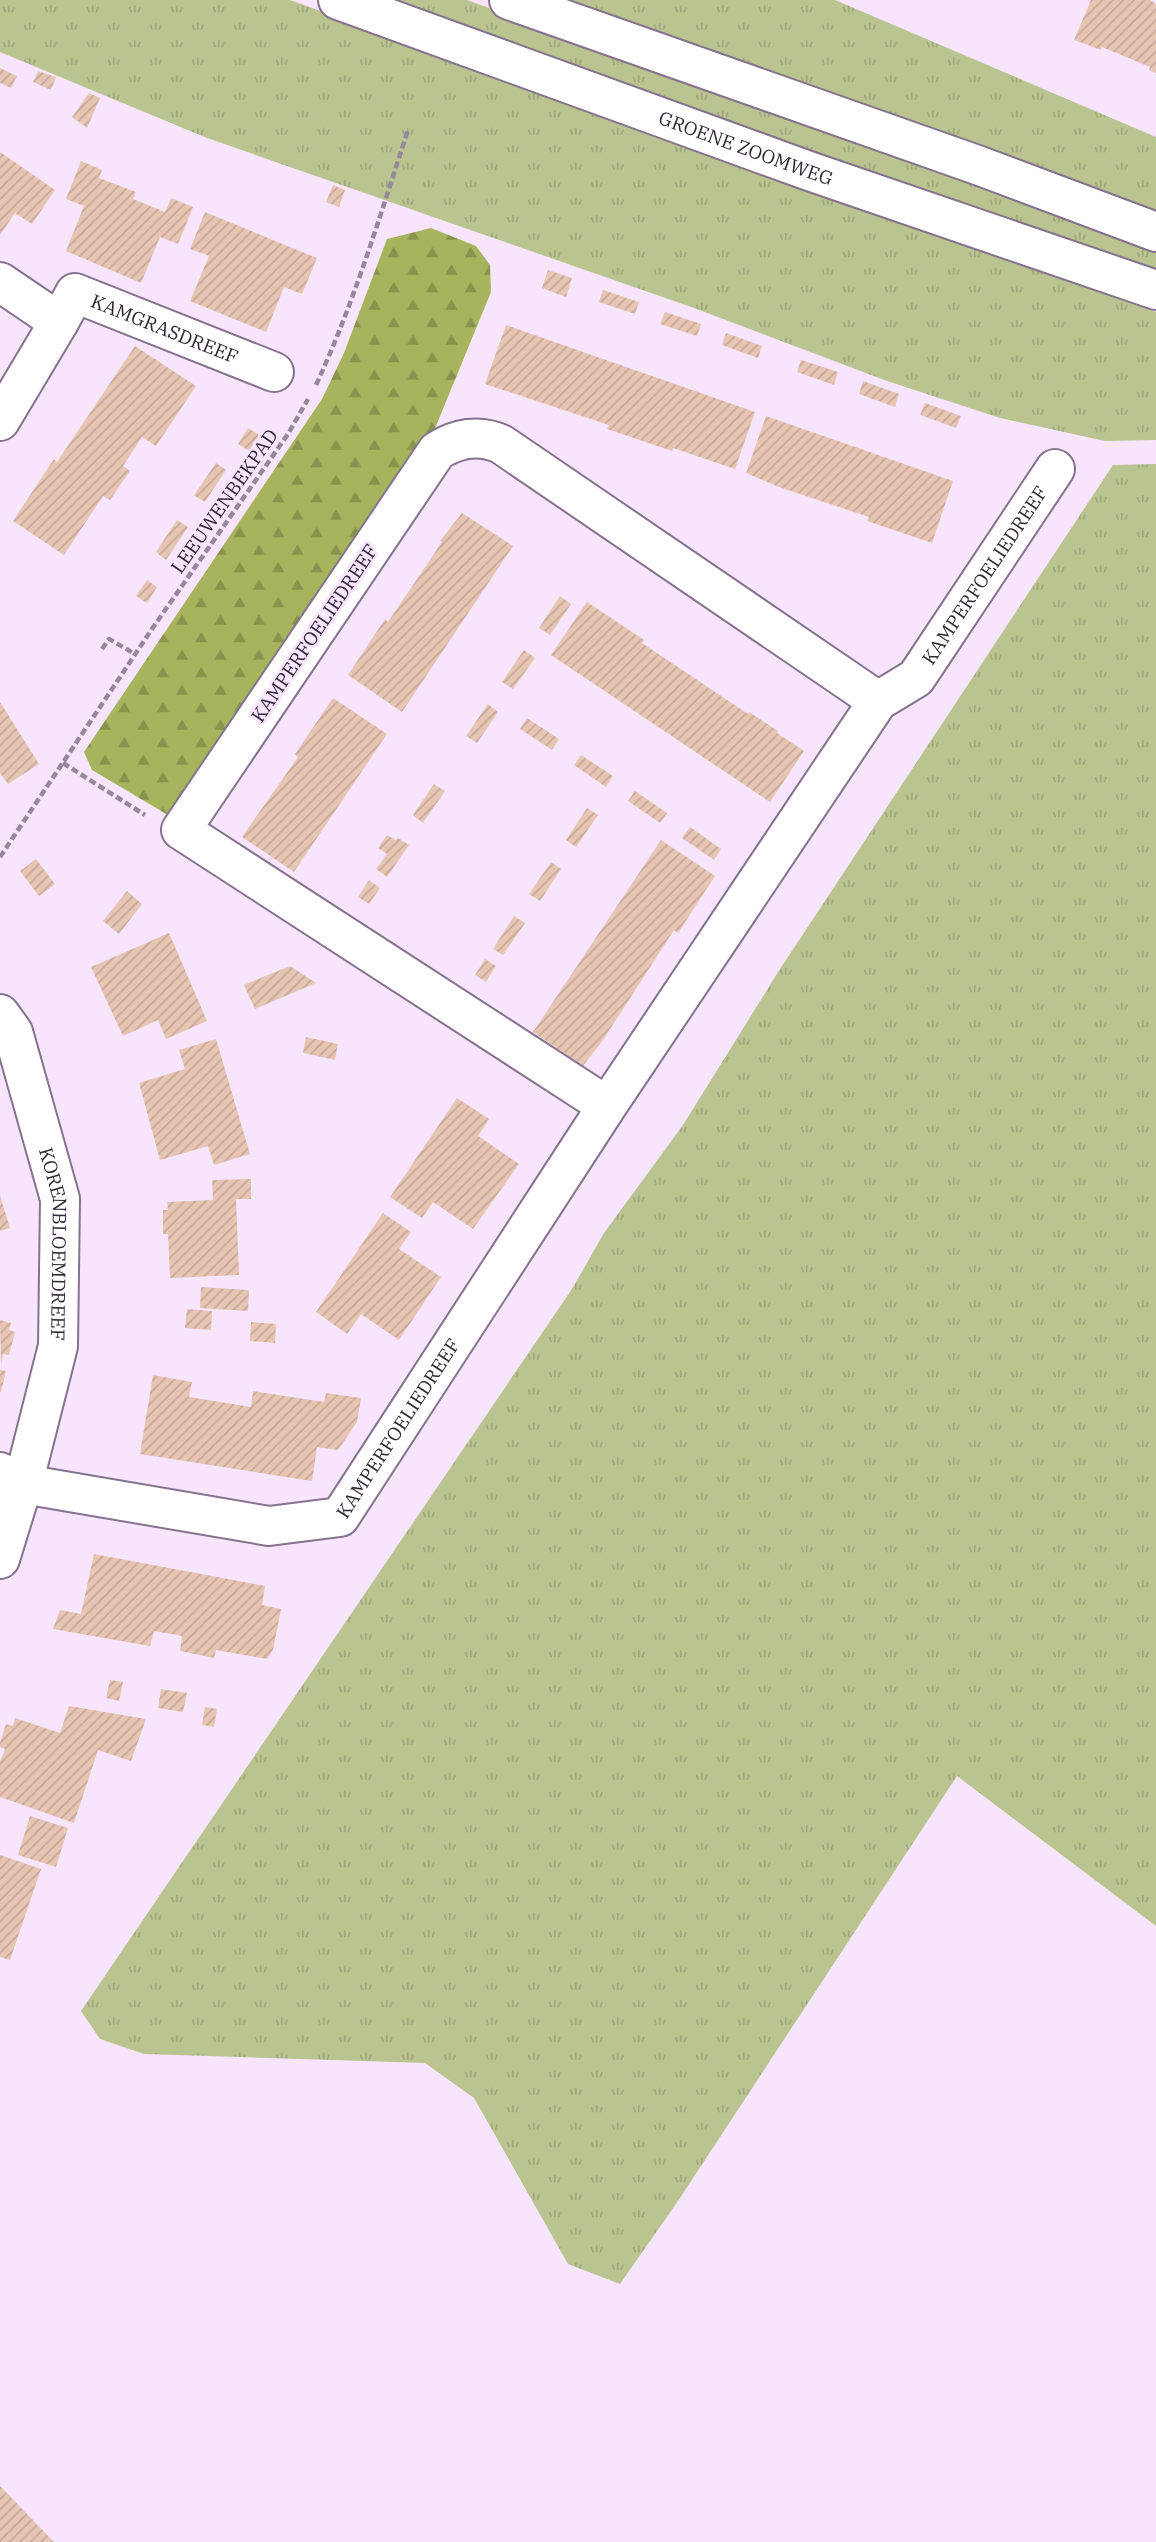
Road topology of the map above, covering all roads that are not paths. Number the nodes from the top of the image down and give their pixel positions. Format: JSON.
{"nodes":[{"id":1,"x":338,"y":0,"type":"edge"},
{"id":2,"x":509,"y":0,"type":"edge"},
{"id":3,"x":1156,"y":232,"type":"edge"},
{"id":4,"x":0,"y":282,"type":"edge"},
{"id":5,"x":1156,"y":290,"type":"edge"},
{"id":6,"x":59,"y":322,"type":"junction"},
{"id":7,"x":274,"y":372,"type":"dead end"},
{"id":8,"x":0,"y":421,"type":"edge"},
{"id":9,"x":1055,"y":469,"type":"dead end"},
{"id":10,"x":878,"y":701,"type":"junction"},
{"id":11,"x":0,"y":1014,"type":"edge"},
{"id":12,"x":607,"y":1106,"type":"junction"},
{"id":13,"x":12,"y":1478,"type":"edge"},
{"id":14,"x":0,"y":1559,"type":"edge"}],
"edges":[{"from":1,"to":5,"type":"street","name":"GROENE ZOOMWEG"},
{"from":2,"to":3,"type":"street"},
{"from":4,"to":6,"type":"street"},
{"from":6,"to":7,"type":"street","name":"KAMGRASDREEF"},
{"from":6,"to":8,"type":"street"},
{"from":9,"to":10,"type":"street","name":"KAMPERFOELIEDREEF"},
{"from":10,"to":12,"type":"street","name":"KAMPERFOELIEDREEF"},
{"from":10,"to":12,"type":"street","name":"KAMPERFOELIEDREEF"},
{"from":11,"to":13,"type":"street","name":"KORENBLOEMDREEF"},
{"from":12,"to":13,"type":"street","name":"KAMPERFOELIEDREEF"},
{"from":13,"to":14,"type":"street","name":"KORENBLOEMDREEF"}]}
